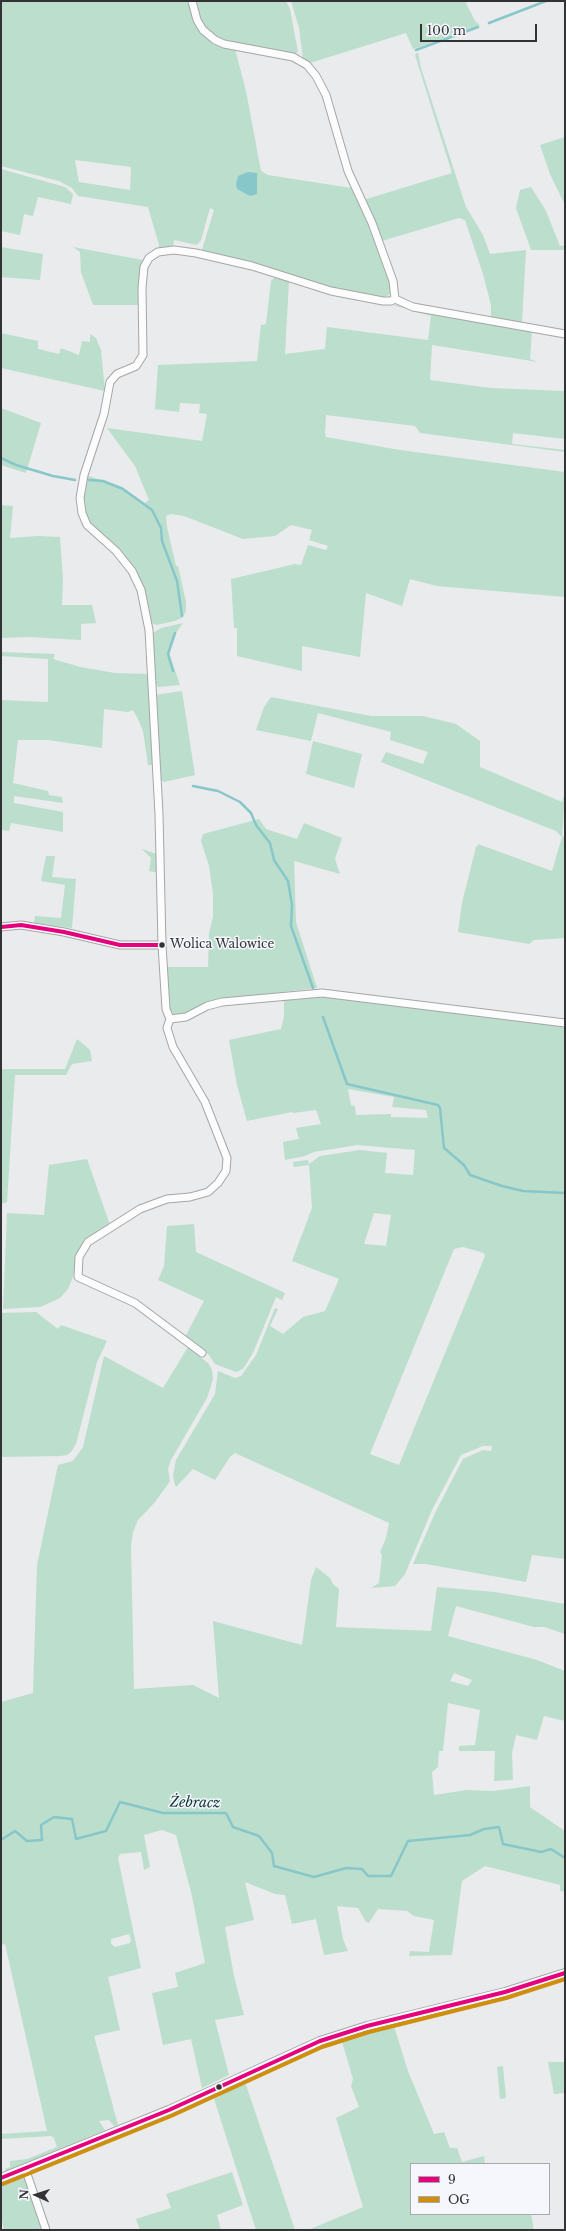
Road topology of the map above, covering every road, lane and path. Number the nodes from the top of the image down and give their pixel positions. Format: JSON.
{"nodes":[{"id":1,"x":192,"y":1,"type":"edge"},
{"id":2,"x":395,"y":298,"type":"junction"},
{"id":3,"x":565,"y":334,"type":"edge"},
{"id":4,"x":1,"y":927,"type":"edge"},
{"id":5,"x":162,"y":945,"type":"junction"},
{"id":6,"x":170,"y":1019,"type":"junction"},
{"id":7,"x":565,"y":1023,"type":"edge"},
{"id":8,"x":202,"y":1353,"type":"dead end"},
{"id":9,"x":565,"y":1973,"type":"edge"},
{"id":10,"x":25,"y":2168,"type":"junction"},
{"id":11,"x":1,"y":2178,"type":"edge"},
{"id":12,"x":46,"y":2230,"type":"edge"}],
"edges":[{"from":1,"to":2,"type":"street"},
{"from":2,"to":3,"type":"street"},
{"from":2,"to":5,"type":"street"},
{"from":4,"to":5,"type":"street"},
{"from":5,"to":6,"type":"street"},
{"from":6,"to":7,"type":"street"},
{"from":6,"to":8,"type":"street"},
{"from":9,"to":10,"type":"street"},
{"from":10,"to":11,"type":"street"},
{"from":10,"to":12,"type":"street"}]}
